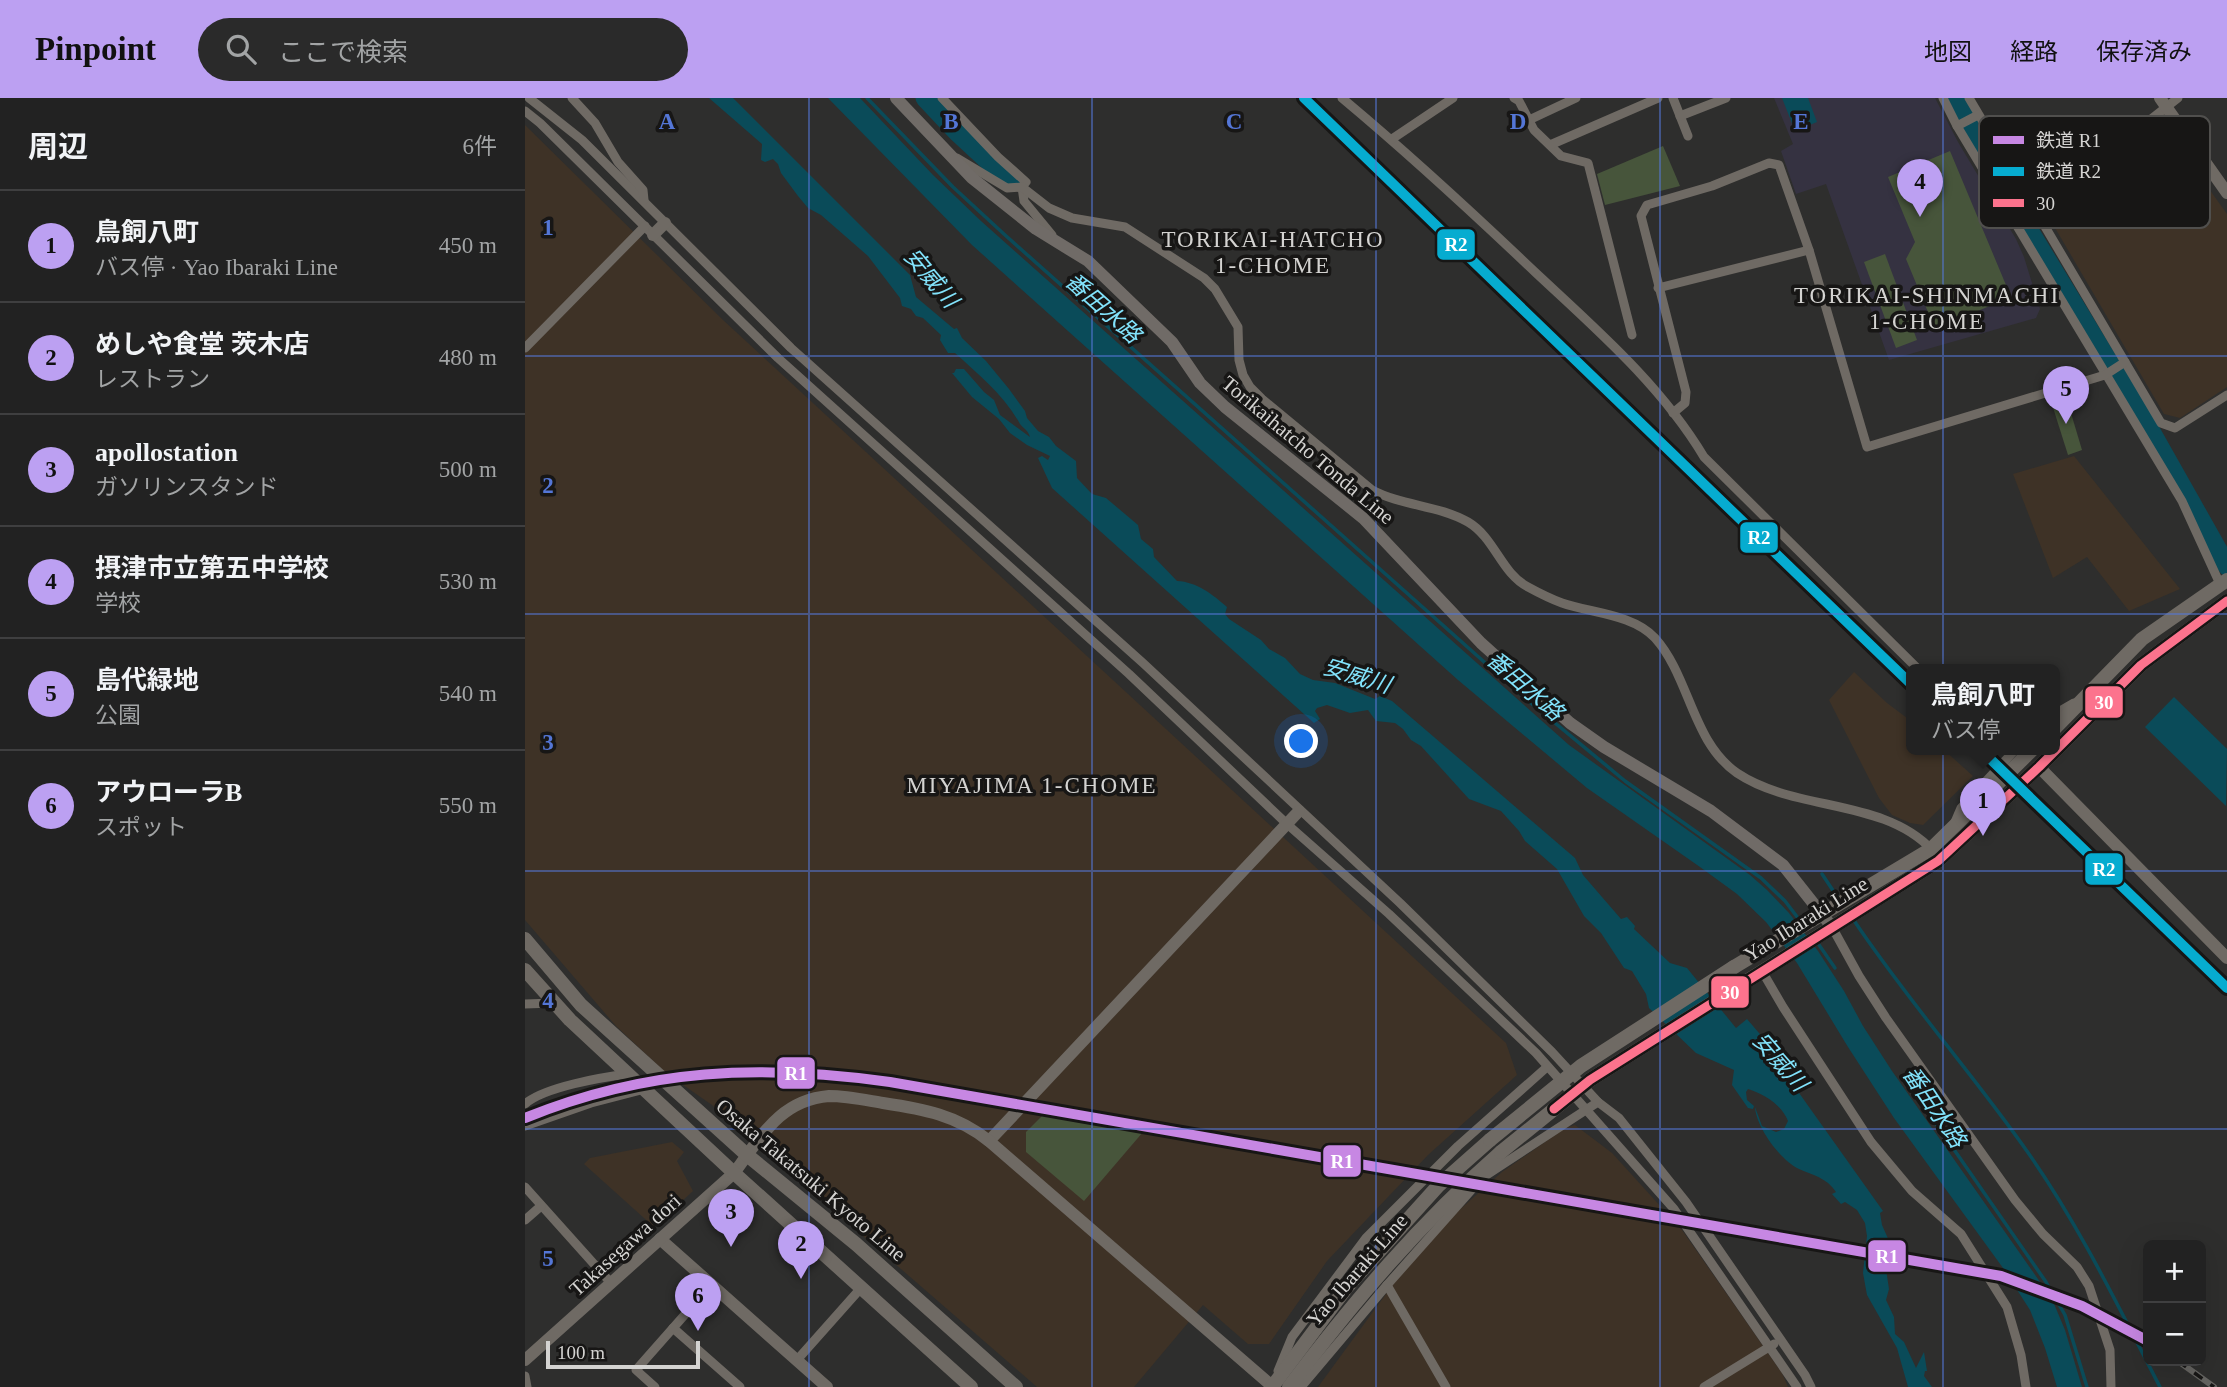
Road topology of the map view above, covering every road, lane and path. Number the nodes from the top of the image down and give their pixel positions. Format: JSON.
{"nodes":[{"id":1,"x":529,"y":98,"type":"edge"},
{"id":2,"x":572,"y":98,"type":"edge"},
{"id":3,"x":896,"y":98,"type":"edge"},
{"id":4,"x":942,"y":98,"type":"edge"},
{"id":5,"x":1342,"y":98,"type":"edge"},
{"id":6,"x":1453,"y":98,"type":"edge"},
{"id":7,"x":1576,"y":98,"type":"edge"},
{"id":8,"x":1658,"y":98,"type":"edge"},
{"id":9,"x":1673,"y":98,"type":"edge"},
{"id":10,"x":1726,"y":98,"type":"edge"},
{"id":11,"x":1943,"y":98,"type":"edge"},
{"id":12,"x":1969,"y":98,"type":"edge"},
{"id":13,"x":2178,"y":98,"type":"edge"},
{"id":14,"x":1520,"y":99,"type":"edge"},
{"id":15,"x":1708,"y":101,"type":"edge"},
{"id":16,"x":2163,"y":102,"type":"edge"},
{"id":17,"x":525,"y":111,"type":"edge"},
{"id":18,"x":1680,"y":116,"type":"junction"},
{"id":19,"x":1977,"y":116,"type":"junction"},
{"id":20,"x":2146,"y":116,"type":"edge"},
{"id":21,"x":1979,"y":119,"type":"edge"},
{"id":22,"x":1529,"y":120,"type":"junction"},
{"id":23,"x":1957,"y":126,"type":"junction"},
{"id":24,"x":1688,"y":136,"type":"dead end"},
{"id":25,"x":1392,"y":139,"type":"junction"},
{"id":26,"x":1550,"y":145,"type":"junction"},
{"id":27,"x":947,"y":152,"type":"junction"},
{"id":28,"x":1979,"y":163,"type":"edge"},
{"id":29,"x":2210,"y":169,"type":"edge"},
{"id":30,"x":1022,"y":187,"type":"junction"},
{"id":31,"x":2227,"y":193,"type":"edge"},
{"id":32,"x":644,"y":201,"type":"junction"},
{"id":33,"x":665,"y":223,"type":"junction"},
{"id":34,"x":2018,"y":228,"type":"edge"},
{"id":35,"x":2044,"y":228,"type":"edge"},
{"id":36,"x":649,"y":231,"type":"junction"},
{"id":37,"x":1058,"y":243,"type":"junction"},
{"id":38,"x":1809,"y":250,"type":"junction"},
{"id":39,"x":1658,"y":288,"type":"junction"},
{"id":40,"x":1632,"y":335,"type":"dead end"},
{"id":41,"x":525,"y":348,"type":"edge"},
{"id":42,"x":2125,"y":362,"type":"junction"},
{"id":43,"x":2105,"y":375,"type":"junction"},
{"id":44,"x":2227,"y":395,"type":"edge"},
{"id":45,"x":1673,"y":413,"type":"junction"},
{"id":46,"x":2224,"y":582,"type":"edge"},
{"id":47,"x":2227,"y":601,"type":"edge"},
{"id":48,"x":1913,"y":664,"type":"edge"},
{"id":49,"x":2090,"y":693,"type":"junction"},
{"id":50,"x":2060,"y":711,"type":"edge"},
{"id":51,"x":2060,"y":723,"type":"edge"},
{"id":52,"x":2060,"y":746,"type":"edge"},
{"id":53,"x":2005,"y":755,"type":"edge"},
{"id":54,"x":2027,"y":755,"type":"edge"},
{"id":55,"x":2051,"y":755,"type":"edge"},
{"id":56,"x":2039,"y":767,"type":"junction"},
{"id":57,"x":1299,"y":811,"type":"junction"},
{"id":58,"x":1287,"y":824,"type":"junction"},
{"id":59,"x":1952,"y":830,"type":"junction"},
{"id":60,"x":1935,"y":855,"type":"junction"},
{"id":61,"x":1821,"y":914,"type":"junction"},
{"id":62,"x":1832,"y":927,"type":"junction"},
{"id":63,"x":525,"y":939,"type":"edge"},
{"id":64,"x":2226,"y":954,"type":"edge"},
{"id":65,"x":525,"y":970,"type":"edge"},
{"id":66,"x":1762,"y":971,"type":"junction"},
{"id":67,"x":554,"y":1003,"type":"junction"},
{"id":68,"x":525,"y":1004,"type":"edge"},
{"id":69,"x":1547,"y":1067,"type":"junction"},
{"id":70,"x":629,"y":1074,"type":"junction"},
{"id":71,"x":645,"y":1089,"type":"junction"},
{"id":72,"x":1598,"y":1102,"type":"junction"},
{"id":73,"x":525,"y":1104,"type":"edge"},
{"id":74,"x":1586,"y":1110,"type":"junction"},
{"id":75,"x":525,"y":1126,"type":"edge"},
{"id":76,"x":989,"y":1141,"type":"junction"},
{"id":77,"x":747,"y":1155,"type":"junction"},
{"id":78,"x":734,"y":1173,"type":"junction"},
{"id":79,"x":525,"y":1187,"type":"edge"},
{"id":80,"x":541,"y":1206,"type":"junction"},
{"id":81,"x":525,"y":1220,"type":"edge"},
{"id":82,"x":660,"y":1239,"type":"junction"},
{"id":83,"x":611,"y":1283,"type":"junction"},
{"id":84,"x":711,"y":1285,"type":"junction"},
{"id":85,"x":1387,"y":1285,"type":"junction"},
{"id":86,"x":861,"y":1288,"type":"junction"},
{"id":87,"x":673,"y":1328,"type":"junction"},
{"id":88,"x":1781,"y":1340,"type":"junction"},
{"id":89,"x":1771,"y":1346,"type":"junction"},
{"id":90,"x":525,"y":1360,"type":"edge"},
{"id":91,"x":797,"y":1360,"type":"junction"},
{"id":92,"x":525,"y":1376,"type":"edge"},
{"id":93,"x":823,"y":1386,"type":"edge"},
{"id":94,"x":1298,"y":1386,"type":"edge"},
{"id":95,"x":527,"y":1387,"type":"edge"},
{"id":96,"x":655,"y":1387,"type":"edge"},
{"id":97,"x":740,"y":1387,"type":"edge"},
{"id":98,"x":971,"y":1387,"type":"edge"},
{"id":99,"x":1016,"y":1387,"type":"edge"},
{"id":100,"x":1272,"y":1387,"type":"edge"},
{"id":101,"x":1446,"y":1387,"type":"edge"},
{"id":102,"x":1704,"y":1387,"type":"edge"},
{"id":103,"x":1797,"y":1387,"type":"edge"},
{"id":104,"x":1811,"y":1387,"type":"edge"},
{"id":105,"x":2026,"y":1387,"type":"edge"},
{"id":106,"x":2111,"y":1387,"type":"edge"}],
"edges":[{"from":1,"to":32,"type":"street"},
{"from":2,"to":32,"type":"street"},
{"from":3,"to":27,"type":"main road","name":"Torikaihatcho Tonda Line"},
{"from":4,"to":30,"type":"street"},
{"from":5,"to":25,"type":"street"},
{"from":6,"to":25,"type":"street"},
{"from":7,"to":22,"type":"street"},
{"from":8,"to":26,"type":"street"},
{"from":9,"to":18,"type":"street"},
{"from":10,"to":15,"type":"street"},
{"from":11,"to":23,"type":"street"},
{"from":12,"to":19,"type":"street"},
{"from":13,"to":16,"type":"street"},
{"from":14,"to":22,"type":"street"},
{"from":15,"to":18,"type":"street"},
{"from":16,"to":20,"type":"street"},
{"from":17,"to":36,"type":"street"},
{"from":18,"to":24,"type":"street"},
{"from":19,"to":21,"type":"street"},
{"from":19,"to":23,"type":"street"},
{"from":22,"to":26,"type":"street"},
{"from":23,"to":28,"type":"street"},
{"from":25,"to":45,"type":"street"},
{"from":26,"to":40,"type":"street"},
{"from":27,"to":30,"type":"street"},
{"from":27,"to":37,"type":"main road","name":"Torikaihatcho Tonda Line"},
{"from":29,"to":31,"type":"street"},
{"from":30,"to":37,"type":"street"},
{"from":30,"to":60,"type":"street"},
{"from":32,"to":33,"type":"street"},
{"from":33,"to":36,"type":"street"},
{"from":33,"to":57,"type":"street"},
{"from":34,"to":43,"type":"street"},
{"from":35,"to":42,"type":"street"},
{"from":36,"to":41,"type":"street"},
{"from":36,"to":58,"type":"street"},
{"from":37,"to":61,"type":"main road","name":"Torikaihatcho Tonda Line"},
{"from":38,"to":39,"type":"street"},
{"from":38,"to":39,"type":"street"},
{"from":38,"to":43,"type":"street"},
{"from":39,"to":45,"type":"street"},
{"from":42,"to":43,"type":"street"},
{"from":42,"to":44,"type":"street"},
{"from":43,"to":46,"type":"street"},
{"from":45,"to":48,"type":"street"},
{"from":46,"to":49,"type":"main road"},
{"from":47,"to":52,"type":"main road","name":"Yao Ibaraki Line"},
{"from":49,"to":50,"type":"street"},
{"from":49,"to":51,"type":"main road"},
{"from":53,"to":59,"type":"street"},
{"from":54,"to":59,"type":"main road","name":"Yao Ibaraki Line"},
{"from":55,"to":56,"type":"main road","name":"Yao Ibaraki Line"},
{"from":56,"to":60,"type":"main road","name":"Yao Ibaraki Line"},
{"from":56,"to":64,"type":"street"},
{"from":57,"to":58,"type":"street"},
{"from":57,"to":72,"type":"street"},
{"from":58,"to":69,"type":"street"},
{"from":58,"to":76,"type":"street"},
{"from":59,"to":60,"type":"main road","name":"Yao Ibaraki Line"},
{"from":60,"to":61,"type":"main road","name":"Yao Ibaraki Line"},
{"from":60,"to":62,"type":"main road","name":"Yao Ibaraki Line"},
{"from":61,"to":62,"type":"main road","name":"Torikaihatcho Tonda Line"},
{"from":61,"to":100,"type":"main road","name":"Yao Ibaraki Line","bridge":true},
{"from":62,"to":66,"type":"main road","name":"Yao Ibaraki Line"},
{"from":62,"to":106,"type":"street"},
{"from":63,"to":77,"type":"main road","name":"Osaka Takatsuki Kyoto Line"},
{"from":65,"to":67,"type":"main road","name":"Osaka Takatsuki Kyoto Line"},
{"from":66,"to":94,"type":"main road","name":"Yao Ibaraki Line","bridge":true},
{"from":66,"to":105,"type":"street"},
{"from":67,"to":68,"type":"street"},
{"from":67,"to":70,"type":"main road","name":"Osaka Takatsuki Kyoto Line"},
{"from":69,"to":74,"type":"street"},
{"from":69,"to":100,"type":"street"},
{"from":70,"to":71,"type":"main road","name":"Osaka Takatsuki Kyoto Line"},
{"from":70,"to":73,"type":"street"},
{"from":71,"to":75,"type":"street"},
{"from":71,"to":78,"type":"main road","name":"Osaka Takatsuki Kyoto Line"},
{"from":72,"to":74,"type":"street"},
{"from":72,"to":88,"type":"street"},
{"from":74,"to":85,"type":"street"},
{"from":74,"to":89,"type":"street"},
{"from":76,"to":77,"type":"street","name":"Takasegawa dori"},
{"from":76,"to":100,"type":"street","name":"Takasegawa dori"},
{"from":77,"to":78,"type":"street","name":"Takasegawa dori"},
{"from":77,"to":99,"type":"main road","name":"Osaka Takatsuki Kyoto Line"},
{"from":78,"to":82,"type":"street","name":"Takasegawa dori"},
{"from":78,"to":86,"type":"main road","name":"Osaka Takatsuki Kyoto Line"},
{"from":79,"to":80,"type":"street"},
{"from":80,"to":81,"type":"street"},
{"from":80,"to":83,"type":"street"},
{"from":82,"to":83,"type":"street","name":"Takasegawa dori"},
{"from":82,"to":84,"type":"street"},
{"from":83,"to":90,"type":"street","name":"Takasegawa dori"},
{"from":84,"to":87,"type":"street"},
{"from":84,"to":91,"type":"street"},
{"from":85,"to":94,"type":"street"},
{"from":85,"to":101,"type":"street"},
{"from":86,"to":91,"type":"street"},
{"from":86,"to":98,"type":"main road","name":"Osaka Takatsuki Kyoto Line"},
{"from":87,"to":96,"type":"street"},
{"from":87,"to":97,"type":"street"},
{"from":88,"to":89,"type":"street"},
{"from":88,"to":104,"type":"street"},
{"from":89,"to":102,"type":"street"},
{"from":89,"to":103,"type":"street"},
{"from":91,"to":93,"type":"street"},
{"from":92,"to":95,"type":"street"}]}
